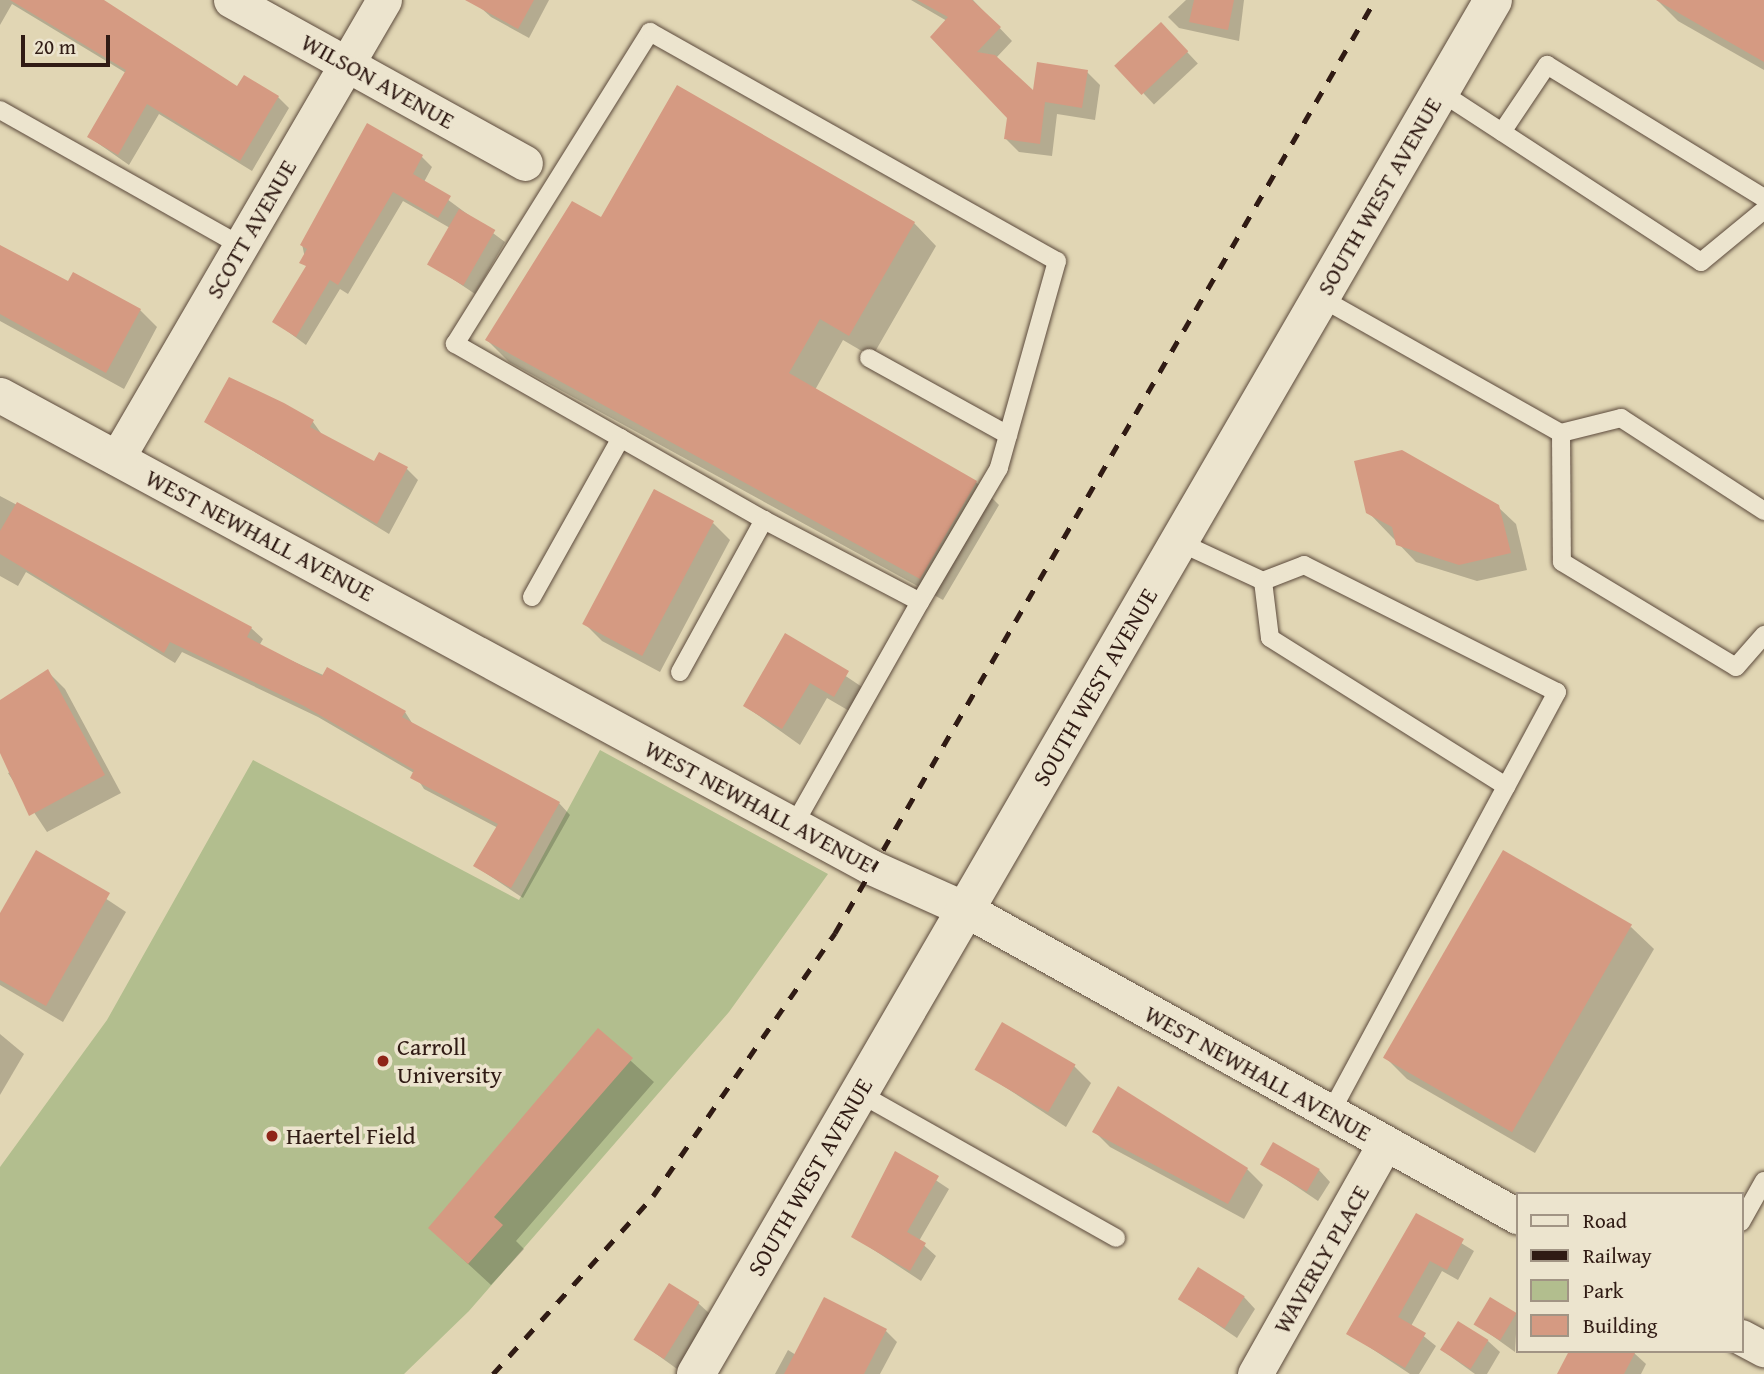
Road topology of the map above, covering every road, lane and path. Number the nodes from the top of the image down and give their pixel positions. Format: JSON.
{"nodes":[{"id":1,"x":231,"y":0,"type":"edge"},
{"id":2,"x":384,"y":0,"type":"edge"},
{"id":3,"x":1493,"y":0,"type":"edge"},
{"id":4,"x":347,"y":64,"type":"junction"},
{"id":5,"x":1439,"y":91,"type":"junction"},
{"id":6,"x":0,"y":110,"type":"edge"},
{"id":7,"x":1502,"y":132,"type":"junction"},
{"id":8,"x":525,"y":163,"type":"dead end"},
{"id":9,"x":1764,"y":198,"type":"edge"},
{"id":10,"x":1764,"y":210,"type":"edge"},
{"id":11,"x":241,"y":246,"type":"junction"},
{"id":12,"x":1321,"y":298,"type":"junction"},
{"id":13,"x":869,"y":358,"type":"dead end"},
{"id":14,"x":0,"y":395,"type":"edge"},
{"id":15,"x":1562,"y":433,"type":"junction"},
{"id":16,"x":1008,"y":435,"type":"junction"},
{"id":17,"x":621,"y":438,"type":"junction"},
{"id":18,"x":117,"y":458,"type":"junction"},
{"id":19,"x":1764,"y":511,"type":"edge"},
{"id":20,"x":764,"y":520,"type":"junction"},
{"id":21,"x":1179,"y":541,"type":"junction"},
{"id":22,"x":1263,"y":581,"type":"junction"},
{"id":23,"x":532,"y":597,"type":"dead end"},
{"id":24,"x":920,"y":603,"type":"junction"},
{"id":25,"x":1764,"y":635,"type":"edge"},
{"id":26,"x":680,"y":672,"type":"dead end"},
{"id":27,"x":1506,"y":786,"type":"junction"},
{"id":28,"x":794,"y":825,"type":"junction"},
{"id":29,"x":965,"y":909,"type":"junction"},
{"id":30,"x":859,"y":1093,"type":"junction"},
{"id":31,"x":1331,"y":1112,"type":"junction"},
{"id":32,"x":1385,"y":1143,"type":"junction"},
{"id":33,"x":1764,"y":1181,"type":"edge"},
{"id":34,"x":1516,"y":1215,"type":"edge"},
{"id":35,"x":1743,"y":1218,"type":"edge"},
{"id":36,"x":1116,"y":1238,"type":"dead end"},
{"id":37,"x":1743,"y":1337,"type":"edge"},
{"id":38,"x":1764,"y":1349,"type":"edge"},
{"id":39,"x":696,"y":1374,"type":"edge"},
{"id":40,"x":1255,"y":1374,"type":"edge"}],
"edges":[{"from":1,"to":4,"type":"street","name":"WILSON AVENUE"},
{"from":2,"to":4,"type":"street","name":"SCOTT AVENUE"},
{"from":3,"to":5,"type":"street","name":"SOUTH WEST AVENUE"},
{"from":4,"to":8,"type":"street","name":"WILSON AVENUE"},
{"from":4,"to":11,"type":"street","name":"SCOTT AVENUE"},
{"from":5,"to":7,"type":"lane"},
{"from":5,"to":12,"type":"street","name":"SOUTH WEST AVENUE"},
{"from":6,"to":11,"type":"lane"},
{"from":7,"to":9,"type":"lane"},
{"from":7,"to":10,"type":"lane"},
{"from":11,"to":18,"type":"street","name":"SCOTT AVENUE"},
{"from":12,"to":15,"type":"lane"},
{"from":12,"to":21,"type":"street","name":"SOUTH WEST AVENUE"},
{"from":13,"to":16,"type":"lane"},
{"from":14,"to":18,"type":"street","name":"WEST NEWHALL AVENUE"},
{"from":15,"to":19,"type":"lane"},
{"from":15,"to":25,"type":"lane"},
{"from":16,"to":17,"type":"lane"},
{"from":16,"to":24,"type":"lane"},
{"from":17,"to":20,"type":"lane"},
{"from":17,"to":23,"type":"lane"},
{"from":18,"to":28,"type":"street","name":"WEST NEWHALL AVENUE"},
{"from":20,"to":24,"type":"lane"},
{"from":20,"to":26,"type":"lane"},
{"from":21,"to":22,"type":"lane"},
{"from":21,"to":29,"type":"street","name":"SOUTH WEST AVENUE"},
{"from":22,"to":27,"type":"lane"},
{"from":22,"to":27,"type":"lane"},
{"from":24,"to":28,"type":"lane"},
{"from":27,"to":31,"type":"lane"},
{"from":28,"to":29,"type":"street","name":"WEST NEWHALL AVENUE"},
{"from":29,"to":30,"type":"street","name":"SOUTH WEST AVENUE"},
{"from":29,"to":31,"type":"street","name":"WEST NEWHALL AVENUE"},
{"from":30,"to":36,"type":"lane"},
{"from":30,"to":39,"type":"street","name":"SOUTH WEST AVENUE"},
{"from":31,"to":32,"type":"street","name":"WEST NEWHALL AVENUE"},
{"from":32,"to":34,"type":"street","name":"WEST NEWHALL AVENUE"},
{"from":32,"to":40,"type":"street","name":"WAVERLY PLACE"},
{"from":33,"to":35,"type":"lane"},
{"from":37,"to":38,"type":"street"}]}
